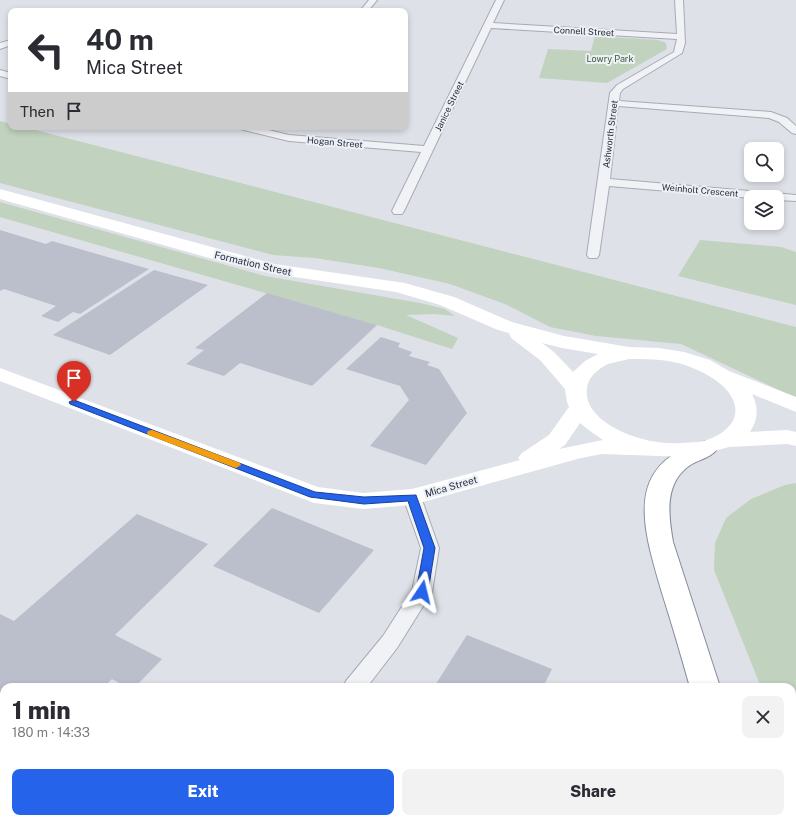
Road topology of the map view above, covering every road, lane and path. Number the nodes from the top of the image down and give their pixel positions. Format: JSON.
{"nodes":[{"id":1,"x":373,"y":0,"type":"edge"},
{"id":2,"x":500,"y":0,"type":"edge"},
{"id":3,"x":679,"y":0,"type":"edge"},
{"id":4,"x":366,"y":8,"type":"edge"},
{"id":5,"x":488,"y":25,"type":"junction"},
{"id":6,"x":681,"y":36,"type":"junction"},
{"id":7,"x":613,"y":103,"type":"junction"},
{"id":8,"x":264,"y":130,"type":"edge"},
{"id":9,"x":796,"y":132,"type":"edge"},
{"id":10,"x":428,"y":149,"type":"junction"},
{"id":11,"x":604,"y":182,"type":"junction"},
{"id":12,"x":0,"y":194,"type":"edge"},
{"id":13,"x":796,"y":198,"type":"edge"},
{"id":14,"x":398,"y":211,"type":"dead end"},
{"id":15,"x":593,"y":255,"type":"dead end"},
{"id":16,"x":505,"y":326,"type":"junction"},
{"id":17,"x":629,"y":353,"type":"junction"},
{"id":18,"x":0,"y":374,"type":"edge"},
{"id":19,"x":721,"y":374,"type":"junction"},
{"id":20,"x":575,"y":387,"type":"junction"},
{"id":21,"x":796,"y":405,"type":"edge"},
{"id":22,"x":580,"y":408,"type":"junction"},
{"id":23,"x":796,"y":439,"type":"edge"},
{"id":24,"x":716,"y":444,"type":"junction"},
{"id":25,"x":654,"y":449,"type":"junction"},
{"id":26,"x":516,"y":468,"type":"junction"},
{"id":27,"x":412,"y":497,"type":"junction"},
{"id":28,"x":357,"y":683,"type":"edge"},
{"id":29,"x":704,"y":683,"type":"edge"}],
"edges":[{"from":1,"to":4,"type":"street"},
{"from":2,"to":5,"type":"street","name":"Janice Street"},
{"from":3,"to":6,"type":"street","name":"Ashworth Street"},
{"from":5,"to":6,"type":"street","name":"Connell Street"},
{"from":5,"to":10,"type":"street","name":"Janice Street"},
{"from":6,"to":7,"type":"street","name":"Ashworth Street"},
{"from":7,"to":9,"type":"street"},
{"from":7,"to":11,"type":"street","name":"Ashworth Street"},
{"from":8,"to":10,"type":"street","name":"Hogan Street"},
{"from":10,"to":14,"type":"street","name":"Janice Street"},
{"from":11,"to":13,"type":"street","name":"Weinholt Crescent"},
{"from":11,"to":15,"type":"street","name":"Ashworth Street"},
{"from":12,"to":16,"type":"main road","name":"Formation Street"},
{"from":16,"to":17,"type":"main road","name":"Formation Street"},
{"from":16,"to":20,"type":"main road","name":"Formation Street"},
{"from":17,"to":19,"type":"main road"},
{"from":17,"to":20,"type":"main road"},
{"from":18,"to":27,"type":"main road","name":"Mica Street"},
{"from":19,"to":21,"type":"main road"},
{"from":19,"to":24,"type":"main road"},
{"from":20,"to":22,"type":"main road"},
{"from":22,"to":25,"type":"main road"},
{"from":22,"to":26,"type":"main road","name":"Mica Street"},
{"from":23,"to":24,"type":"main road"},
{"from":24,"to":25,"type":"main road"},
{"from":24,"to":29,"type":"main road"},
{"from":25,"to":26,"type":"main road","name":"Mica Street"},
{"from":26,"to":27,"type":"main road","name":"Mica Street"},
{"from":27,"to":28,"type":"street"}]}
